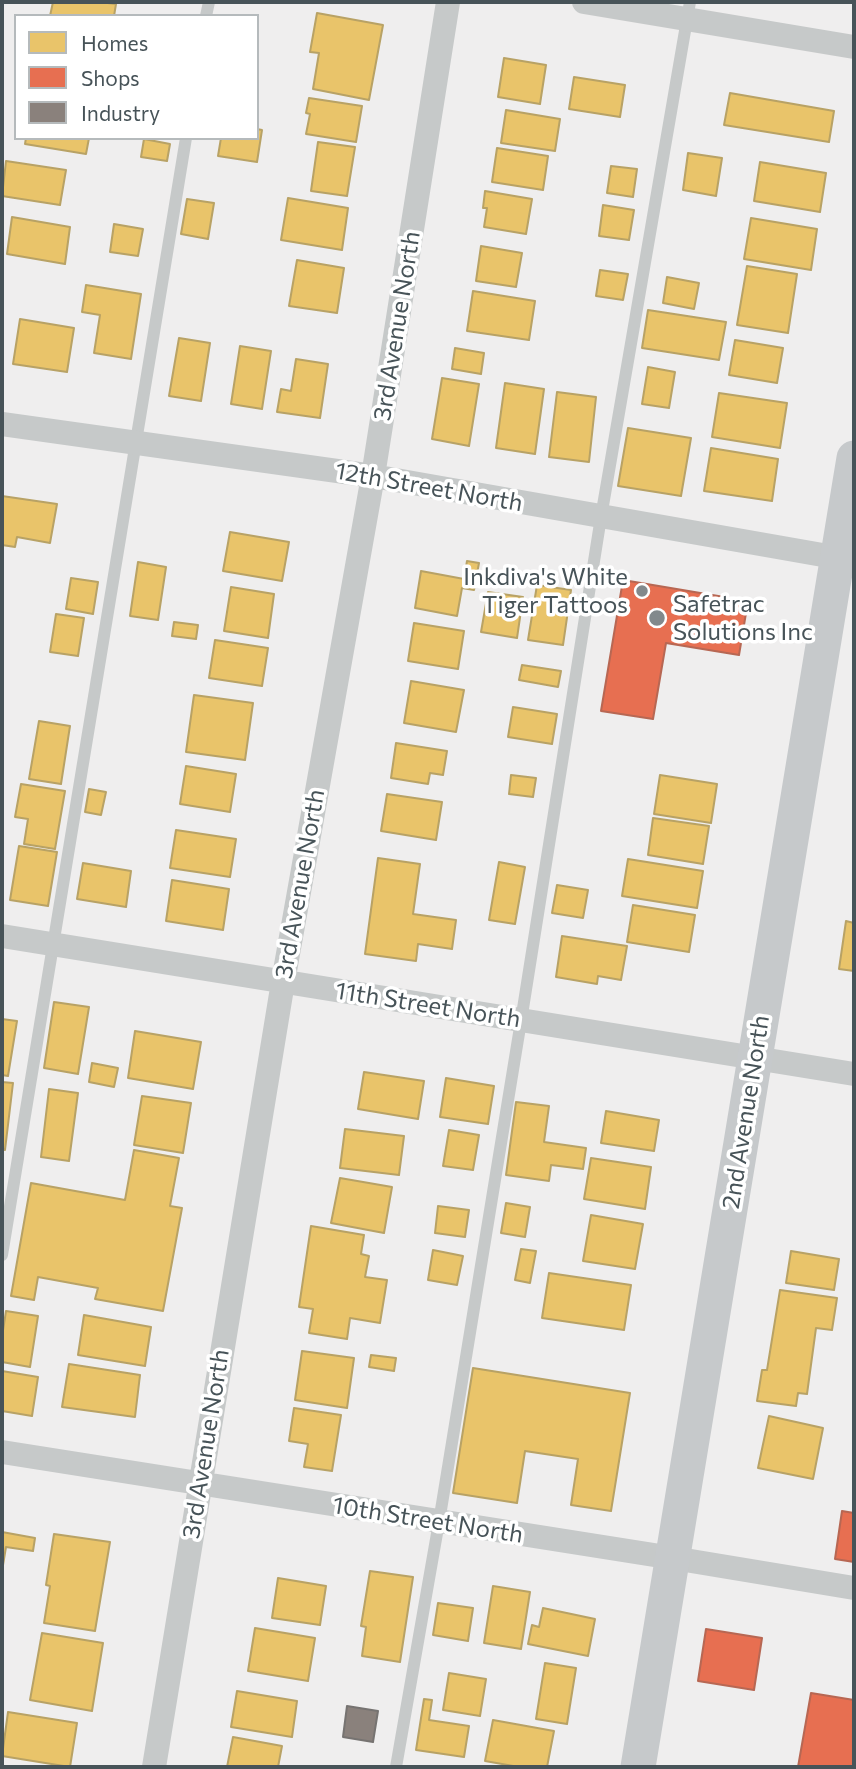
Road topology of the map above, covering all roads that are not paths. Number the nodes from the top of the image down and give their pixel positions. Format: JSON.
{"nodes":[{"id":1,"x":448,"y":2,"type":"edge"},
{"id":2,"x":584,"y":2,"type":"edge"},
{"id":3,"x":689,"y":10,"type":"edge"},
{"id":4,"x":854,"y":47,"type":"edge"},
{"id":5,"x":186,"y":140,"type":"edge"},
{"id":6,"x":2,"y":424,"type":"edge"},
{"id":7,"x":135,"y":443,"type":"junction"},
{"id":8,"x":854,"y":458,"type":"edge"},
{"id":9,"x":373,"y":476,"type":"junction"},
{"id":10,"x":601,"y":517,"type":"junction"},
{"id":11,"x":846,"y":559,"type":"edge"},
{"id":12,"x":2,"y":936,"type":"edge"},
{"id":13,"x":53,"y":945,"type":"junction"},
{"id":14,"x":283,"y":982,"type":"junction"},
{"id":15,"x":521,"y":1021,"type":"junction"},
{"id":16,"x":755,"y":1059,"type":"junction"},
{"id":17,"x":854,"y":1074,"type":"edge"},
{"id":18,"x":2,"y":1255,"type":"edge"},
{"id":19,"x":2,"y":1452,"type":"edge"},
{"id":20,"x":199,"y":1484,"type":"junction"},
{"id":21,"x":439,"y":1522,"type":"junction"},
{"id":22,"x":673,"y":1558,"type":"junction"},
{"id":23,"x":854,"y":1588,"type":"edge"},
{"id":24,"x":154,"y":1767,"type":"edge"},
{"id":25,"x":396,"y":1767,"type":"edge"},
{"id":26,"x":638,"y":1767,"type":"edge"}],
"edges":[{"from":1,"to":9,"type":"street","name":"3rd Avenue North"},
{"from":2,"to":3,"type":"street"},
{"from":3,"to":4,"type":"street"},
{"from":3,"to":10,"type":"lane"},
{"from":5,"to":7,"type":"lane"},
{"from":6,"to":7,"type":"street","name":"12th Street North"},
{"from":7,"to":9,"type":"street","name":"12th Street North"},
{"from":7,"to":13,"type":"lane"},
{"from":8,"to":11,"type":"main road","name":"2nd Avenue North"},
{"from":9,"to":10,"type":"street","name":"12th Street North"},
{"from":9,"to":14,"type":"street","name":"3rd Avenue North"},
{"from":10,"to":11,"type":"street","name":"12th Street North"},
{"from":10,"to":15,"type":"lane"},
{"from":11,"to":16,"type":"main road","name":"2nd Avenue North"},
{"from":12,"to":13,"type":"street","name":"11th Street North"},
{"from":13,"to":14,"type":"street","name":"11th Street North"},
{"from":13,"to":18,"type":"lane"},
{"from":14,"to":15,"type":"street","name":"11th Street North"},
{"from":14,"to":20,"type":"street","name":"3rd Avenue North"},
{"from":15,"to":16,"type":"street","name":"11th Street North"},
{"from":15,"to":21,"type":"lane"},
{"from":16,"to":17,"type":"street","name":"11th Street North"},
{"from":16,"to":22,"type":"main road","name":"2nd Avenue North"},
{"from":19,"to":20,"type":"street","name":"10th Street North"},
{"from":20,"to":21,"type":"street","name":"10th Street North"},
{"from":20,"to":24,"type":"street","name":"3rd Avenue North"},
{"from":21,"to":22,"type":"street","name":"10th Street North"},
{"from":21,"to":25,"type":"lane"},
{"from":22,"to":23,"type":"street","name":"10th Street North"},
{"from":22,"to":26,"type":"main road","name":"2nd Avenue North"}]}
